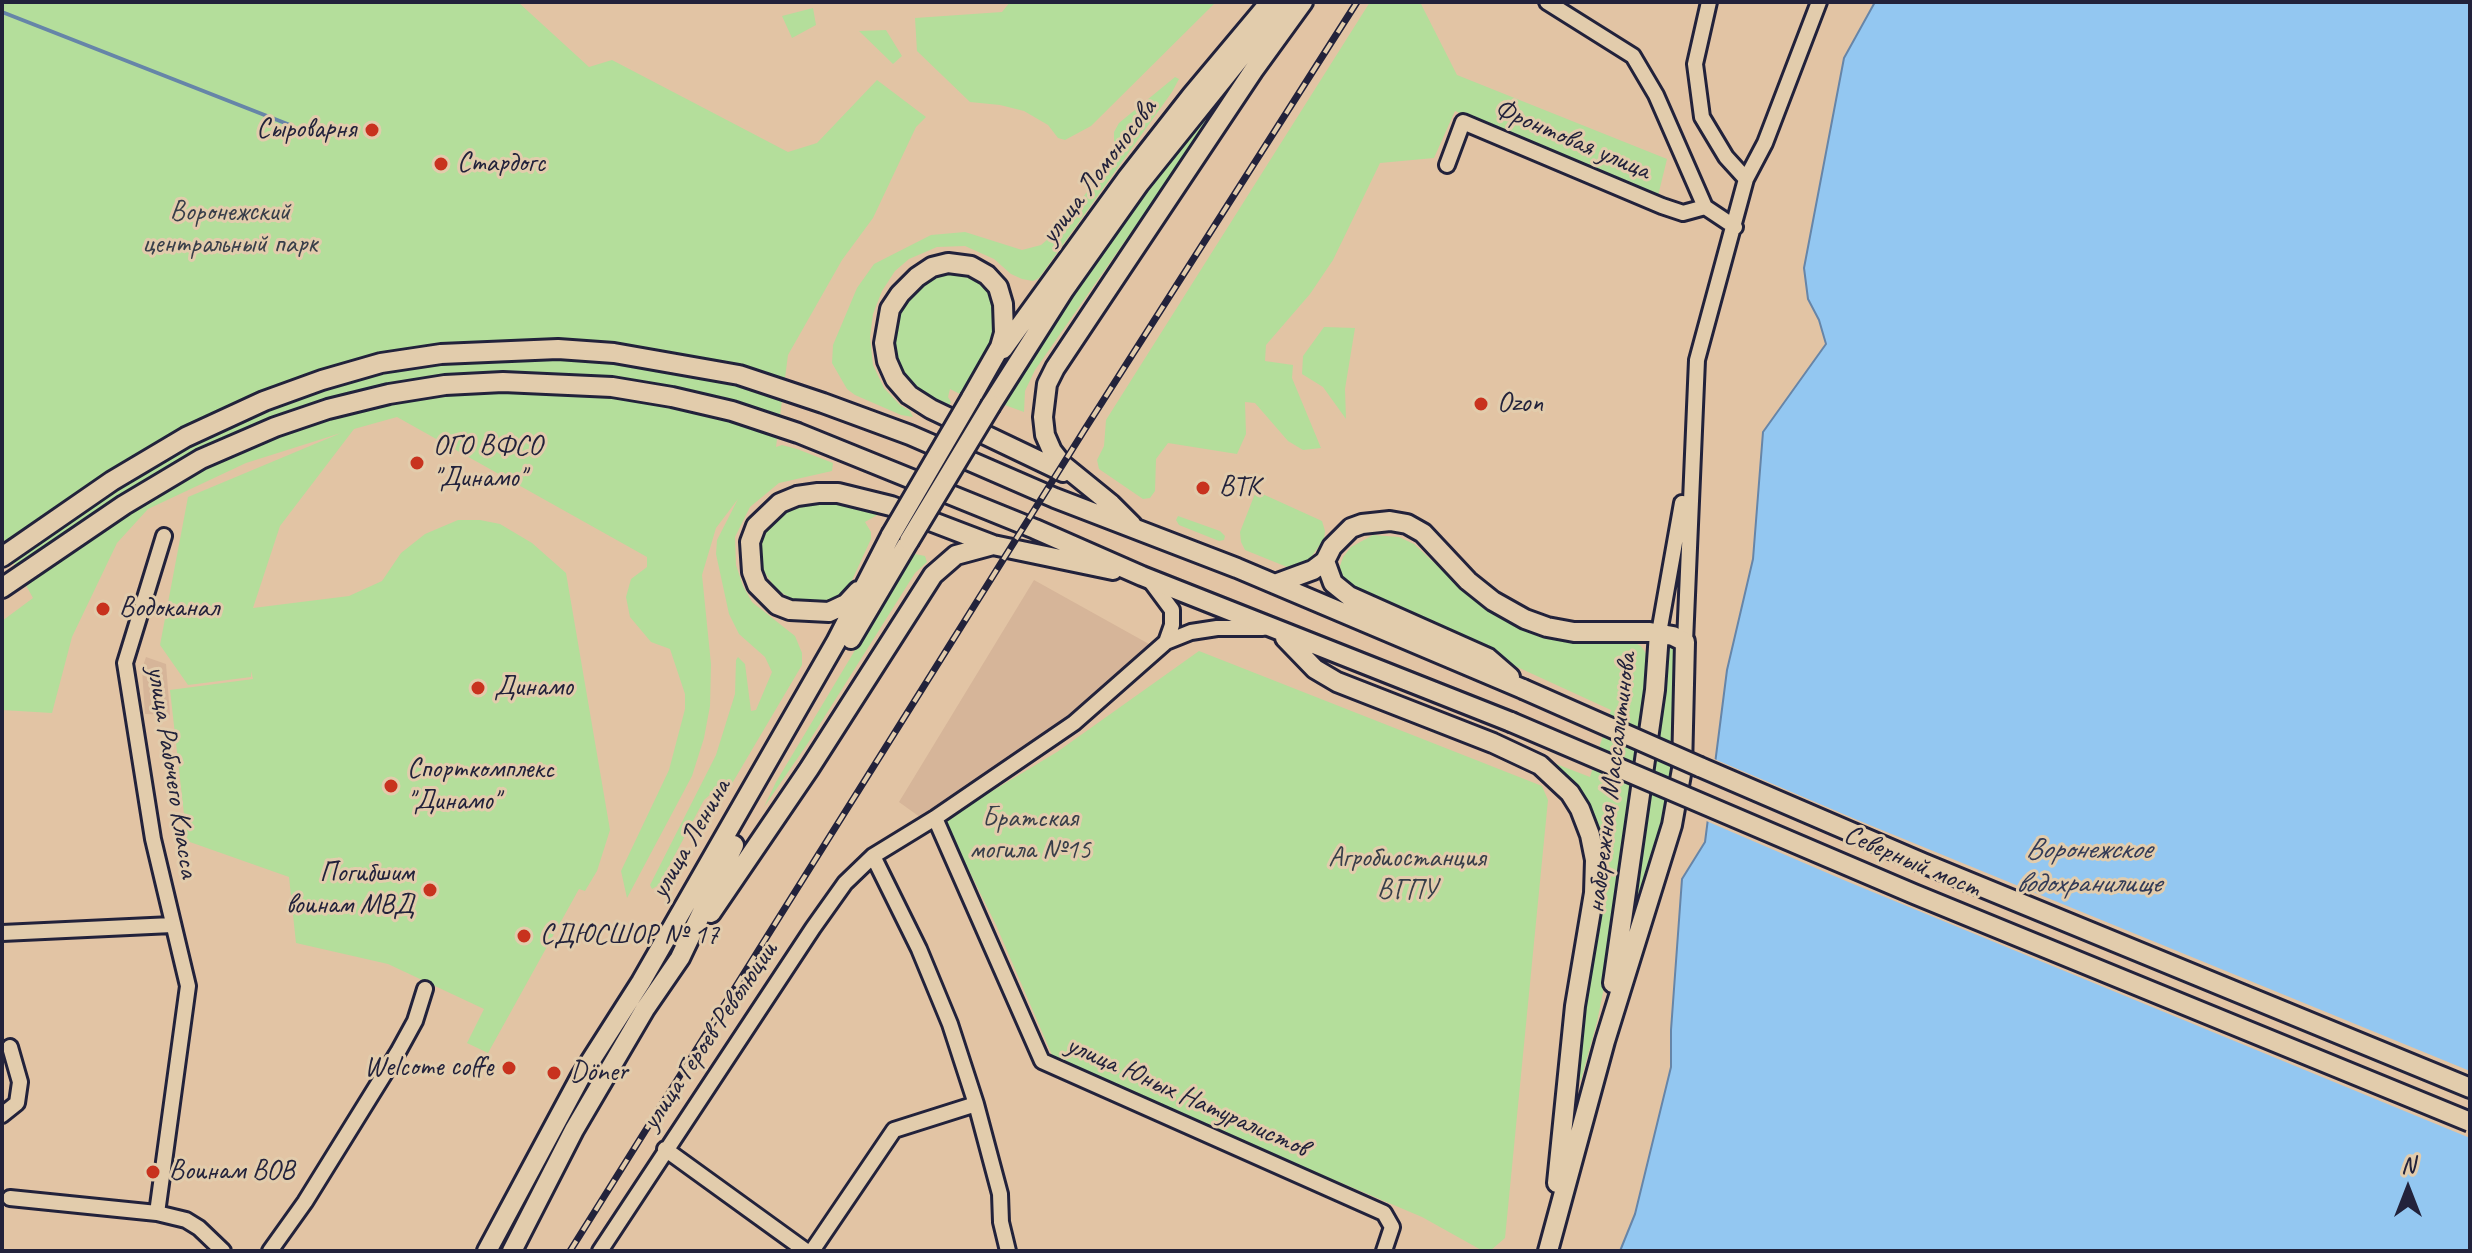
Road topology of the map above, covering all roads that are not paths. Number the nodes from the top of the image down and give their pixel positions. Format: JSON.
{"nodes":[{"id":1,"x":1270,"y":2,"type":"edge"},
{"id":2,"x":1285,"y":2,"type":"edge"},
{"id":3,"x":1303,"y":2,"type":"edge"},
{"id":4,"x":1547,"y":2,"type":"edge"},
{"id":5,"x":1709,"y":2,"type":"edge"},
{"id":6,"x":1819,"y":2,"type":"edge"},
{"id":7,"x":1447,"y":165,"type":"dead end"},
{"id":8,"x":1746,"y":179,"type":"junction"},
{"id":9,"x":1705,"y":207,"type":"junction"},
{"id":10,"x":1735,"y":227,"type":"junction"},
{"id":11,"x":980,"y":380,"type":"junction"},
{"id":12,"x":1691,"y":460,"type":"junction"},
{"id":13,"x":1080,"y":480,"type":"junction"},
{"id":14,"x":1137,"y":530,"type":"junction"},
{"id":15,"x":164,"y":536,"type":"dead end"},
{"id":16,"x":900,"y":538,"type":"junction"},
{"id":17,"x":993,"y":545,"type":"junction"},
{"id":18,"x":2,"y":557,"type":"edge"},
{"id":19,"x":1325,"y":561,"type":"junction"},
{"id":20,"x":1146,"y":577,"type":"junction"},
{"id":21,"x":868,"y":580,"type":"junction"},
{"id":22,"x":1275,"y":584,"type":"junction"},
{"id":23,"x":2,"y":588,"type":"edge"},
{"id":24,"x":1273,"y":629,"type":"junction"},
{"id":25,"x":1659,"y":633,"type":"junction"},
{"id":26,"x":1166,"y":642,"type":"junction"},
{"id":27,"x":1685,"y":642,"type":"junction"},
{"id":28,"x":1523,"y":689,"type":"junction"},
{"id":29,"x":935,"y":818,"type":"junction"},
{"id":30,"x":873,"y":856,"type":"junction"},
{"id":31,"x":172,"y":925,"type":"junction"},
{"id":32,"x":2,"y":933,"type":"edge"},
{"id":33,"x":680,"y":958,"type":"junction"},
{"id":34,"x":425,"y":989,"type":"dead end"},
{"id":35,"x":637,"y":1005,"type":"junction"},
{"id":36,"x":1605,"y":1041,"type":"junction"},
{"id":37,"x":10,"y":1047,"type":"dead end"},
{"id":38,"x":2470,"y":1088,"type":"edge"},
{"id":39,"x":976,"y":1104,"type":"junction"},
{"id":40,"x":2,"y":1115,"type":"edge"},
{"id":41,"x":2470,"y":1122,"type":"edge"},
{"id":42,"x":665,"y":1149,"type":"junction"},
{"id":43,"x":10,"y":1198,"type":"dead end"},
{"id":44,"x":157,"y":1213,"type":"junction"},
{"id":45,"x":1548,"y":1249,"type":"edge"},
{"id":46,"x":223,"y":1251,"type":"edge"},
{"id":47,"x":270,"y":1251,"type":"edge"},
{"id":48,"x":487,"y":1251,"type":"edge"},
{"id":49,"x":512,"y":1251,"type":"edge"},
{"id":50,"x":600,"y":1251,"type":"edge"},
{"id":51,"x":809,"y":1251,"type":"edge"},
{"id":52,"x":1008,"y":1251,"type":"edge"},
{"id":53,"x":1384,"y":1251,"type":"edge"}],
"edges":[{"from":1,"to":11,"type":"main road","name":"улица Ломоносова"},
{"from":2,"to":16,"type":"main road","bridge":true},
{"from":3,"to":13,"type":"main road"},
{"from":4,"to":9,"type":"street","name":"Фронтовая улица"},
{"from":5,"to":8,"type":"street"},
{"from":6,"to":8,"type":"street"},
{"from":7,"to":9,"type":"street","name":"Фронтовая улица"},
{"from":8,"to":10,"type":"street"},
{"from":9,"to":10,"type":"street"},
{"from":10,"to":12,"type":"street"},
{"from":11,"to":13,"type":"main road"},
{"from":11,"to":16,"type":"main road","bridge":true},
{"from":12,"to":25,"type":"street"},
{"from":12,"to":27,"type":"street"},
{"from":13,"to":14,"type":"main road"},
{"from":14,"to":18,"type":"main road","name":"Северный мост"},
{"from":14,"to":22,"type":"main road","name":"Северный мост"},
{"from":15,"to":31,"type":"street","name":"улица Рабочего Класса"},
{"from":16,"to":21,"type":"main road","name":"улица Ленина"},
{"from":16,"to":33,"type":"main road","name":"улица Ленина"},
{"from":17,"to":20,"type":"main road"},
{"from":17,"to":21,"type":"main road"},
{"from":17,"to":33,"type":"main road"},
{"from":19,"to":22,"type":"main road"},
{"from":19,"to":25,"type":"main road"},
{"from":19,"to":28,"type":"main road"},
{"from":20,"to":23,"type":"main road"},
{"from":20,"to":24,"type":"main road","name":"Северный мост"},
{"from":20,"to":26,"type":"street"},
{"from":21,"to":35,"type":"main road","name":"улица Ленина"},
{"from":22,"to":28,"type":"main road","name":"Северный мост"},
{"from":24,"to":26,"type":"street"},
{"from":24,"to":41,"type":"main road","name":"Северный мост","bridge":true},
{"from":24,"to":45,"type":"main road"},
{"from":25,"to":27,"type":"main road","name":"набережная Массалитинова"},
{"from":25,"to":36,"type":"main road","name":"набережная Массалитинова"},
{"from":26,"to":29,"type":"street","name":"улица Героев Революции"},
{"from":27,"to":36,"type":"main road","name":"набережная Массалитинова"},
{"from":28,"to":38,"type":"main road","name":"Северный мост","bridge":true},
{"from":29,"to":30,"type":"street","name":"улица Героев Революции"},
{"from":29,"to":53,"type":"street","name":"улица Юных Натуралистов"},
{"from":30,"to":39,"type":"street"},
{"from":30,"to":42,"type":"street","name":"улица Героев Революции"},
{"from":31,"to":32,"type":"street"},
{"from":31,"to":44,"type":"street","name":"улица Рабочего Класса"},
{"from":33,"to":35,"type":"main road","name":"улица Ленина"},
{"from":34,"to":47,"type":"street"},
{"from":35,"to":48,"type":"main road","name":"улица Ленина"},
{"from":35,"to":49,"type":"main road","name":"улица Ленина"},
{"from":36,"to":45,"type":"main road","name":"набережная Массалитинова"},
{"from":37,"to":40,"type":"street"},
{"from":39,"to":51,"type":"street"},
{"from":39,"to":52,"type":"street"},
{"from":42,"to":50,"type":"street","name":"улица Героев Революции"},
{"from":42,"to":51,"type":"street"},
{"from":43,"to":44,"type":"street"},
{"from":44,"to":46,"type":"street"}]}
